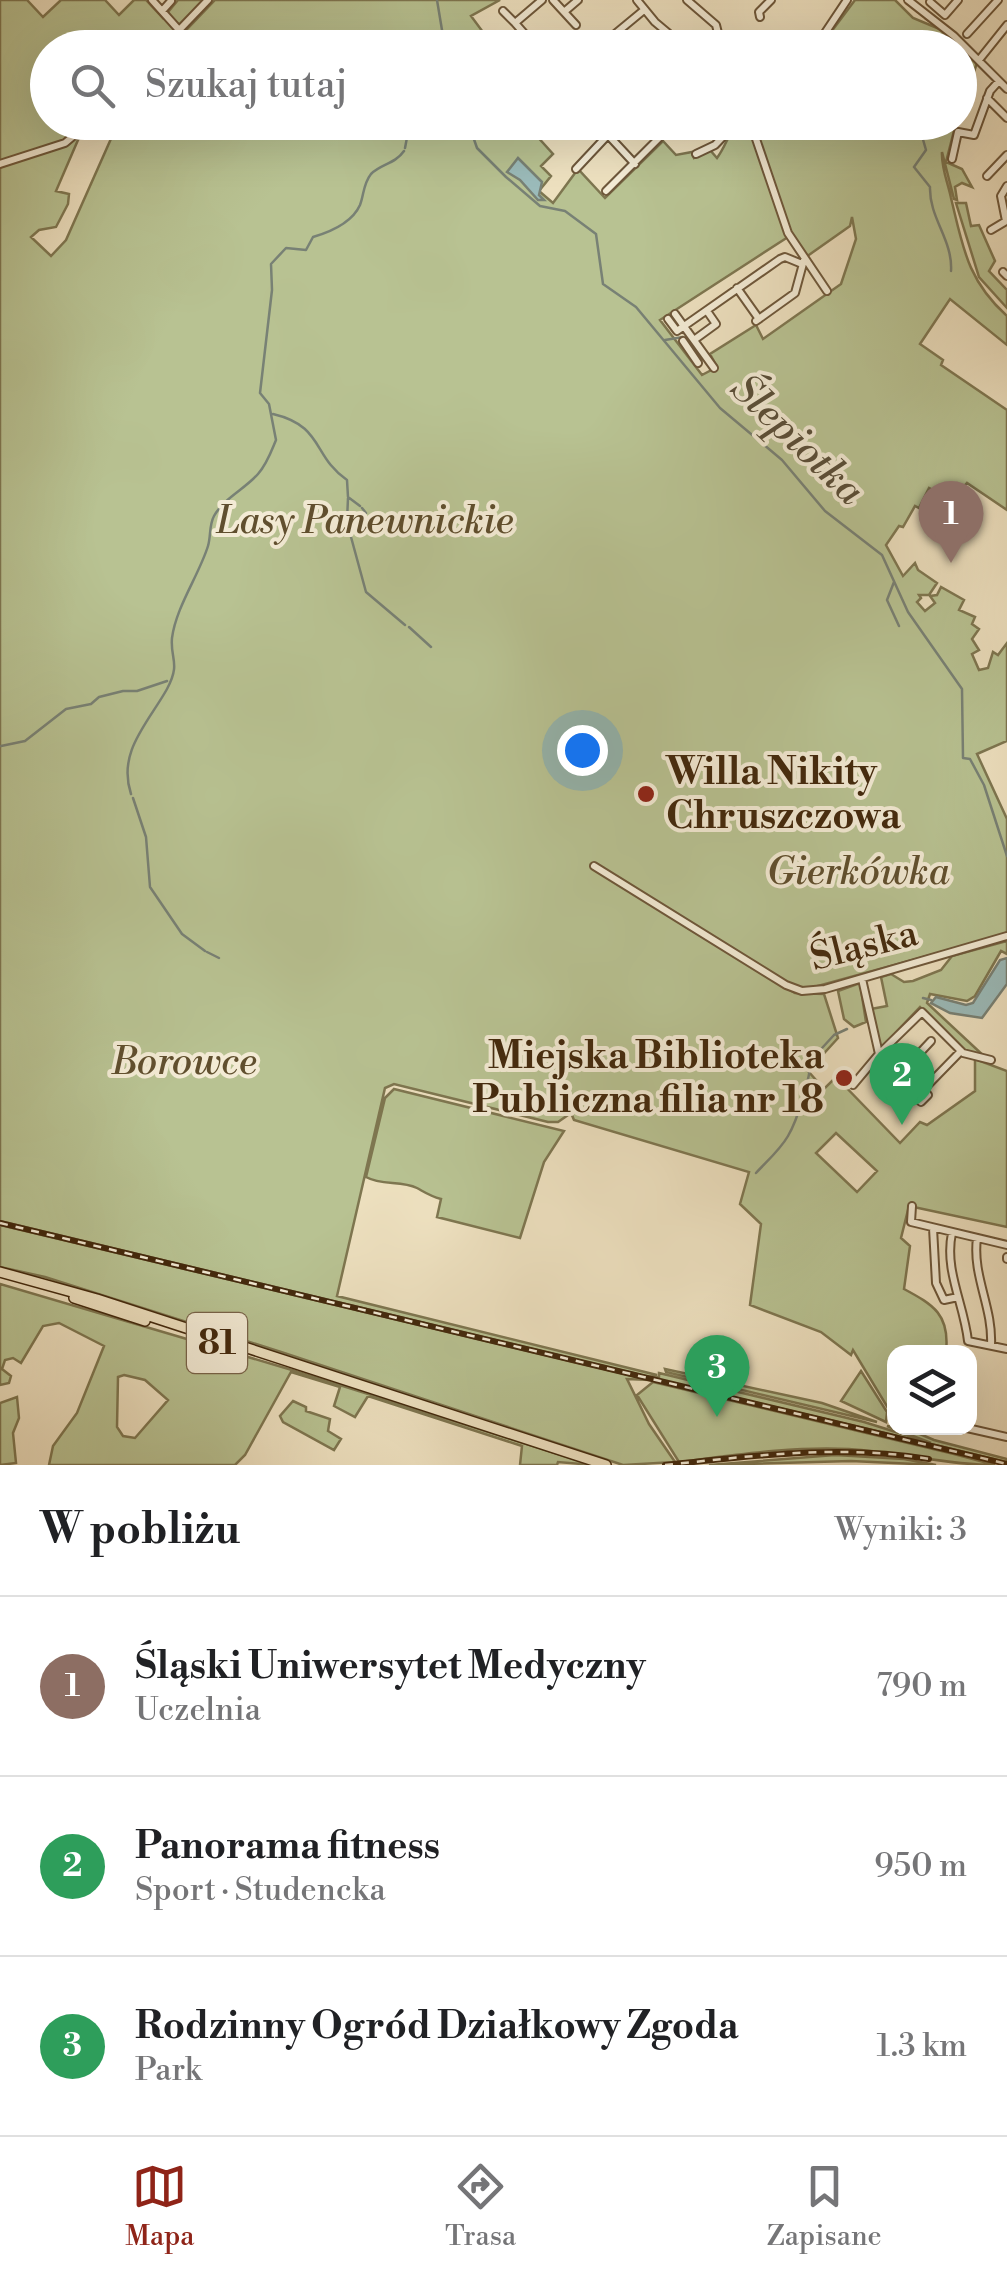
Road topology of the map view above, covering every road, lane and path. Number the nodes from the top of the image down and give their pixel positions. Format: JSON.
{"nodes":[{"id":1,"x":152,"y":0,"type":"edge"},
{"id":2,"x":208,"y":0,"type":"edge"},
{"id":3,"x":542,"y":0,"type":"edge"},
{"id":4,"x":553,"y":0,"type":"edge"},
{"id":5,"x":578,"y":0,"type":"edge"},
{"id":6,"x":637,"y":0,"type":"edge"},
{"id":7,"x":687,"y":0,"type":"edge"},
{"id":8,"x":771,"y":0,"type":"edge"},
{"id":9,"x":847,"y":0,"type":"edge"},
{"id":10,"x":908,"y":0,"type":"edge"},
{"id":11,"x":958,"y":0,"type":"edge"},
{"id":12,"x":998,"y":0,"type":"edge"},
{"id":13,"x":171,"y":1,"type":"edge"},
{"id":14,"x":931,"y":1,"type":"edge"},
{"id":15,"x":504,"y":10,"type":"dead end"},
{"id":16,"x":644,"y":10,"type":"junction"},
{"id":17,"x":162,"y":11,"type":"junction"},
{"id":18,"x":564,"y":12,"type":"junction"},
{"id":19,"x":922,"y":12,"type":"junction"},
{"id":20,"x":760,"y":16,"type":"dead end"},
{"id":21,"x":515,"y":23,"type":"junction"},
{"id":22,"x":576,"y":25,"type":"dead end"},
{"id":23,"x":1007,"y":25,"type":"edge"},
{"id":24,"x":179,"y":30,"type":"joint"},
{"id":25,"x":521,"y":30,"type":"edge"},
{"id":26,"x":621,"y":30,"type":"edge"},
{"id":27,"x":666,"y":30,"type":"edge"},
{"id":28,"x":717,"y":30,"type":"edge"},
{"id":29,"x":827,"y":30,"type":"edge"},
{"id":30,"x":946,"y":30,"type":"edge"},
{"id":31,"x":971,"y":30,"type":"edge"},
{"id":32,"x":979,"y":60,"type":"joint"},
{"id":33,"x":1004,"y":83,"type":"edge"},
{"id":34,"x":987,"y":98,"type":"junction"},
{"id":35,"x":1007,"y":118,"type":"edge"},
{"id":36,"x":977,"y":126,"type":"edge"},
{"id":37,"x":70,"y":140,"type":"edge"},
{"id":38,"x":603,"y":140,"type":"edge"},
{"id":39,"x":613,"y":140,"type":"edge"},
{"id":40,"x":658,"y":140,"type":"edge"},
{"id":41,"x":720,"y":140,"type":"edge"},
{"id":42,"x":755,"y":140,"type":"edge"},
{"id":43,"x":956,"y":140,"type":"edge"},
{"id":44,"x":696,"y":154,"type":"dead end"},
{"id":45,"x":1007,"y":155,"type":"edge"},
{"id":46,"x":952,"y":160,"type":"dead end"},
{"id":47,"x":0,"y":164,"type":"edge"},
{"id":48,"x":635,"y":164,"type":"junction"},
{"id":49,"x":576,"y":169,"type":"dead end"},
{"id":50,"x":986,"y":176,"type":"dead end"},
{"id":51,"x":1007,"y":186,"type":"edge"},
{"id":52,"x":606,"y":191,"type":"dead end"},
{"id":53,"x":1007,"y":221,"type":"edge"},
{"id":54,"x":991,"y":230,"type":"dead end"},
{"id":55,"x":800,"y":261,"type":"junction"},
{"id":56,"x":737,"y":288,"type":"junction"},
{"id":57,"x":827,"y":291,"type":"dead end"},
{"id":58,"x":706,"y":310,"type":"junction"},
{"id":59,"x":672,"y":316,"type":"dead end"},
{"id":60,"x":684,"y":326,"type":"junction"},
{"id":61,"x":694,"y":340,"type":"junction"},
{"id":62,"x":682,"y":342,"type":"dead end"},
{"id":63,"x":703,"y":352,"type":"junction"},
{"id":64,"x":714,"y":368,"type":"dead end"},
{"id":65,"x":594,"y":866,"type":"dead end"},
{"id":66,"x":1007,"y":936,"type":"edge"},
{"id":67,"x":862,"y":979,"type":"junction"},
{"id":68,"x":931,"y":1041,"type":"dead end"},
{"id":69,"x":962,"y":1052,"type":"junction"},
{"id":70,"x":880,"y":1055,"type":"junction"},
{"id":71,"x":991,"y":1060,"type":"dead end"},
{"id":72,"x":903,"y":1071,"type":"junction"},
{"id":73,"x":853,"y":1085,"type":"dead end"},
{"id":74,"x":923,"y":1090,"type":"junction"},
{"id":75,"x":912,"y":1206,"type":"dead end"},
{"id":76,"x":933,"y":1228,"type":"junction"},
{"id":77,"x":952,"y":1232,"type":"junction"},
{"id":78,"x":977,"y":1238,"type":"junction"},
{"id":79,"x":1007,"y":1246,"type":"edge"},
{"id":80,"x":0,"y":1275,"type":"edge"},
{"id":81,"x":958,"y":1297,"type":"junction"},
{"id":82,"x":991,"y":1345,"type":"junction"},
{"id":83,"x":1007,"y":1349,"type":"edge"},
{"id":84,"x":977,"y":1430,"type":"edge"},
{"id":85,"x":1007,"y":1437,"type":"edge"},
{"id":86,"x":606,"y":1465,"type":"edge"}],
"edges":[{"from":1,"to":17,"type":"street"},
{"from":2,"to":24,"type":"street"},
{"from":3,"to":21,"type":"street"},
{"from":4,"to":18,"type":"street"},
{"from":5,"to":18,"type":"street"},
{"from":6,"to":16,"type":"street"},
{"from":7,"to":28,"type":"street"},
{"from":8,"to":20,"type":"street"},
{"from":9,"to":29,"type":"street"},
{"from":10,"to":19,"type":"street"},
{"from":11,"to":14,"type":"street"},
{"from":12,"to":31,"type":"street"},
{"from":13,"to":17,"type":"street"},
{"from":14,"to":19,"type":"street"},
{"from":15,"to":21,"type":"street"},
{"from":16,"to":26,"type":"street"},
{"from":16,"to":27,"type":"street"},
{"from":17,"to":24,"type":"street"},
{"from":18,"to":22,"type":"street"},
{"from":19,"to":30,"type":"street"},
{"from":21,"to":25,"type":"street"},
{"from":23,"to":32,"type":"street"},
{"from":32,"to":33,"type":"street"},
{"from":33,"to":34,"type":"street"},
{"from":34,"to":35,"type":"street"},
{"from":34,"to":36,"type":"street"},
{"from":37,"to":47,"type":"street"},
{"from":38,"to":49,"type":"street"},
{"from":39,"to":48,"type":"street"},
{"from":40,"to":48,"type":"street"},
{"from":41,"to":44,"type":"street"},
{"from":42,"to":55,"type":"street"},
{"from":43,"to":46,"type":"street"},
{"from":45,"to":50,"type":"street"},
{"from":48,"to":52,"type":"street"},
{"from":51,"to":53,"type":"street"},
{"from":53,"to":54,"type":"street"},
{"from":55,"to":56,"type":"street"},
{"from":55,"to":56,"type":"street"},
{"from":55,"to":57,"type":"street"},
{"from":56,"to":58,"type":"street"},
{"from":58,"to":60,"type":"street"},
{"from":58,"to":61,"type":"street"},
{"from":59,"to":60,"type":"street"},
{"from":60,"to":61,"type":"street"},
{"from":61,"to":63,"type":"street"},
{"from":62,"to":63,"type":"street"},
{"from":63,"to":64,"type":"street"},
{"from":65,"to":67,"type":"street","name":"Śląska"},
{"from":66,"to":67,"type":"street","name":"Śląska"},
{"from":67,"to":70,"type":"street"},
{"from":68,"to":72,"type":"street"},
{"from":69,"to":70,"type":"street"},
{"from":69,"to":71,"type":"street"},
{"from":69,"to":74,"type":"street"},
{"from":70,"to":72,"type":"street"},
{"from":70,"to":73,"type":"street"},
{"from":70,"to":74,"type":"street"},
{"from":72,"to":74,"type":"street"},
{"from":75,"to":76,"type":"street"},
{"from":76,"to":77,"type":"street"},
{"from":76,"to":81,"type":"street"},
{"from":77,"to":78,"type":"street"},
{"from":77,"to":81,"type":"street"},
{"from":78,"to":79,"type":"street"},
{"from":78,"to":82,"type":"street"},
{"from":80,"to":86,"type":"main road","number":"81"},
{"from":81,"to":82,"type":"street"},
{"from":82,"to":83,"type":"street"},
{"from":84,"to":85,"type":"street"}]}
